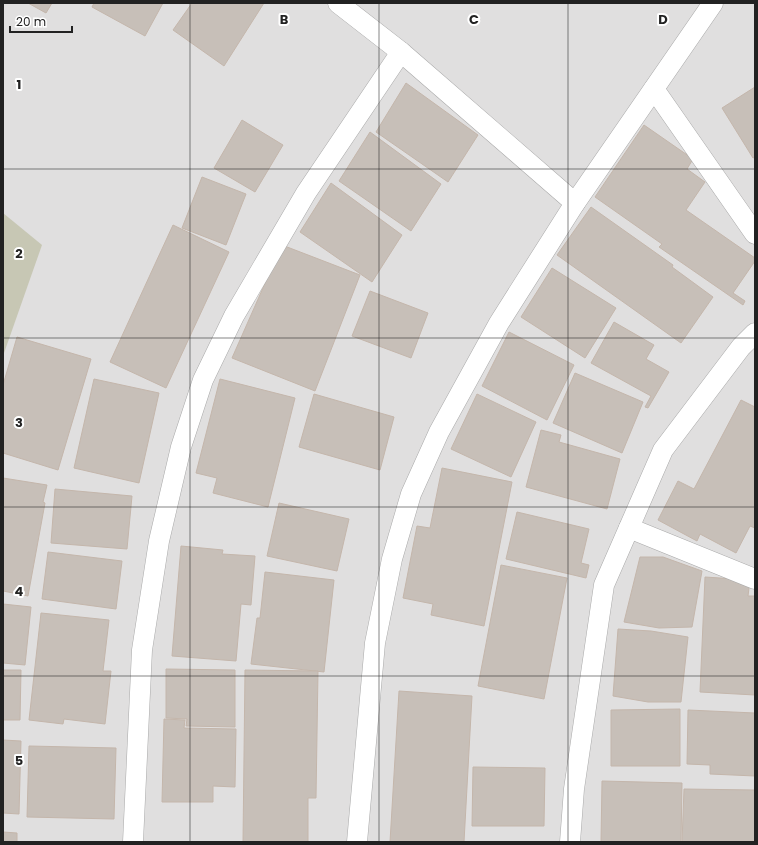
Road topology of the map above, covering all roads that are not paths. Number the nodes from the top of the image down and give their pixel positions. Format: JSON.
{"nodes":[{"id":1,"x":338,"y":3,"type":"edge"},
{"id":2,"x":713,"y":3,"type":"edge"},
{"id":3,"x":401,"y":52,"type":"junction"},
{"id":4,"x":654,"y":89,"type":"junction"},
{"id":5,"x":575,"y":203,"type":"junction"},
{"id":6,"x":755,"y":234,"type":"edge"},
{"id":7,"x":755,"y":333,"type":"edge"},
{"id":8,"x":629,"y":528,"type":"junction"},
{"id":9,"x":755,"y":579,"type":"edge"},
{"id":10,"x":133,"y":842,"type":"edge"},
{"id":11,"x":357,"y":842,"type":"edge"},
{"id":12,"x":570,"y":842,"type":"edge"}],
"edges":[{"from":1,"to":3,"type":"street"},
{"from":2,"to":4,"type":"street"},
{"from":3,"to":5,"type":"street"},
{"from":3,"to":10,"type":"street"},
{"from":4,"to":5,"type":"street"},
{"from":4,"to":6,"type":"street"},
{"from":5,"to":11,"type":"street"},
{"from":7,"to":8,"type":"street"},
{"from":8,"to":9,"type":"street"},
{"from":8,"to":12,"type":"street"}]}
